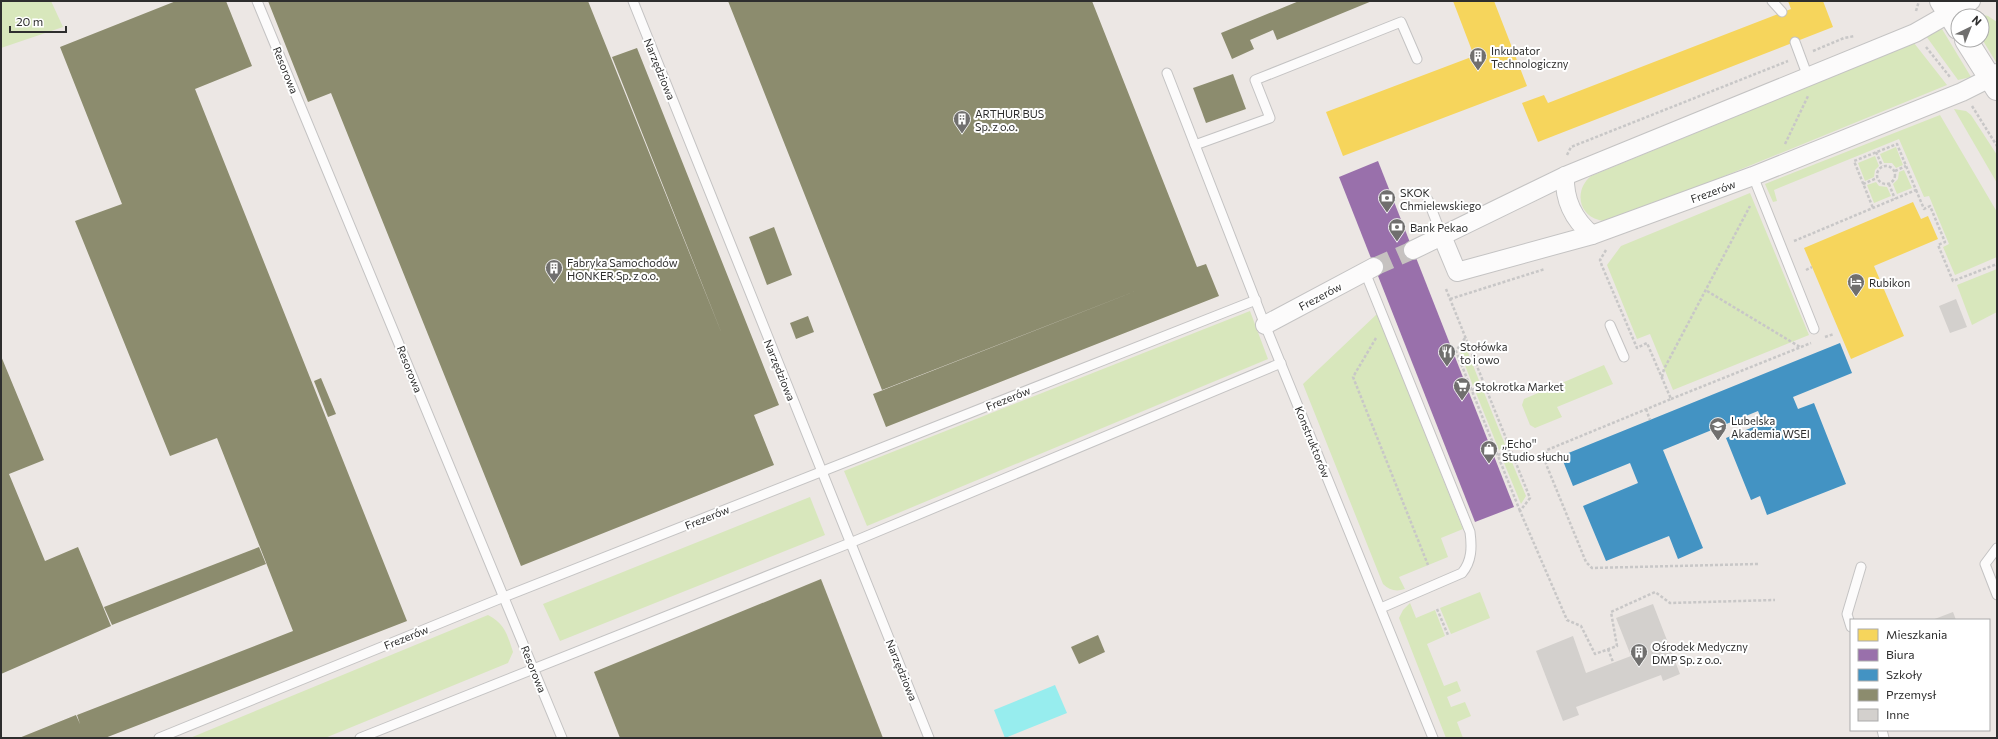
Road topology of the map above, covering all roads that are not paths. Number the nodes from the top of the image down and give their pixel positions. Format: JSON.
{"nodes":[{"id":1,"x":257,"y":1,"type":"edge"},
{"id":2,"x":633,"y":1,"type":"edge"},
{"id":3,"x":1772,"y":1,"type":"edge"},
{"id":4,"x":1971,"y":1,"type":"edge"},
{"id":5,"x":1782,"y":12,"type":"dead end"},
{"id":6,"x":1949,"y":14,"type":"edge"},
{"id":7,"x":1795,"y":42,"type":"dead end"},
{"id":8,"x":1972,"y":48,"type":"edge"},
{"id":9,"x":1417,"y":59,"type":"dead end"},
{"id":10,"x":1166,"y":73,"type":"dead end"},
{"id":11,"x":1995,"y":80,"type":"edge"},
{"id":12,"x":1809,"y":85,"type":"junction"},
{"id":13,"x":1195,"y":145,"type":"junction"},
{"id":14,"x":1565,"y":176,"type":"junction"},
{"id":15,"x":1753,"y":176,"type":"junction"},
{"id":16,"x":1428,"y":200,"type":"dead end"},
{"id":17,"x":1442,"y":236,"type":"junction"},
{"id":18,"x":1592,"y":236,"type":"junction"},
{"id":19,"x":1413,"y":250,"type":"tunnel mouth"},
{"id":20,"x":1370,"y":270,"type":"joint"},
{"id":21,"x":1256,"y":300,"type":"junction"},
{"id":22,"x":1265,"y":325,"type":"junction"},
{"id":23,"x":1610,"y":325,"type":"dead end"},
{"id":24,"x":1814,"y":328,"type":"dead end"},
{"id":25,"x":1624,"y":357,"type":"dead end"},
{"id":26,"x":1281,"y":363,"type":"junction"},
{"id":27,"x":821,"y":472,"type":"junction"},
{"id":28,"x":850,"y":543,"type":"junction"},
{"id":29,"x":1997,"y":548,"type":"edge"},
{"id":30,"x":1861,"y":567,"type":"dead end"},
{"id":31,"x":1997,"y":595,"type":"edge"},
{"id":32,"x":504,"y":597,"type":"junction"},
{"id":33,"x":1381,"y":608,"type":"junction"},
{"id":34,"x":1850,"y":624,"type":"edge"},
{"id":35,"x":534,"y":668,"type":"junction"},
{"id":36,"x":159,"y":738,"type":"edge"},
{"id":37,"x":360,"y":738,"type":"edge"},
{"id":38,"x":562,"y":738,"type":"edge"},
{"id":39,"x":929,"y":738,"type":"edge"},
{"id":40,"x":1433,"y":738,"type":"edge"}],
"edges":[{"from":1,"to":32,"type":"lane","name":"Resorowa"},
{"from":2,"to":27,"type":"lane","name":"Narzędziowa"},
{"from":3,"to":5,"type":"lane"},
{"from":4,"to":6,"type":"street"},
{"from":6,"to":12,"type":"street"},
{"from":7,"to":12,"type":"lane"},
{"from":8,"to":11,"type":"main road"},
{"from":9,"to":13,"type":"lane"},
{"from":10,"to":13,"type":"lane","name":"Konstruktorów"},
{"from":11,"to":15,"type":"street","name":"Frezerów"},
{"from":12,"to":14,"type":"street"},
{"from":13,"to":21,"type":"lane","name":"Konstruktorów"},
{"from":14,"to":17,"type":"street"},
{"from":14,"to":18,"type":"street"},
{"from":15,"to":18,"type":"street","name":"Frezerów"},
{"from":15,"to":24,"type":"lane"},
{"from":16,"to":17,"type":"lane"},
{"from":17,"to":18,"type":"street","name":"Frezerów"},
{"from":17,"to":19,"type":"street"},
{"from":20,"to":22,"type":"street","name":"Frezerów"},
{"from":20,"to":33,"type":"lane"},
{"from":21,"to":22,"type":"lane","name":"Konstruktorów"},
{"from":21,"to":27,"type":"lane","name":"Frezerów"},
{"from":22,"to":26,"type":"lane","name":"Konstruktorów"},
{"from":23,"to":25,"type":"lane"},
{"from":26,"to":28,"type":"lane"},
{"from":26,"to":33,"type":"lane","name":"Konstruktorów"},
{"from":27,"to":28,"type":"lane","name":"Narzędziowa"},
{"from":27,"to":32,"type":"lane","name":"Frezerów"},
{"from":28,"to":35,"type":"lane"},
{"from":28,"to":39,"type":"lane","name":"Narzędziowa"},
{"from":29,"to":31,"type":"lane"},
{"from":30,"to":34,"type":"lane"},
{"from":32,"to":35,"type":"lane","name":"Resorowa"},
{"from":32,"to":36,"type":"lane","name":"Frezerów"},
{"from":33,"to":40,"type":"lane","name":"Konstruktorów"},
{"from":35,"to":37,"type":"lane"},
{"from":35,"to":38,"type":"lane","name":"Resorowa"}]}
